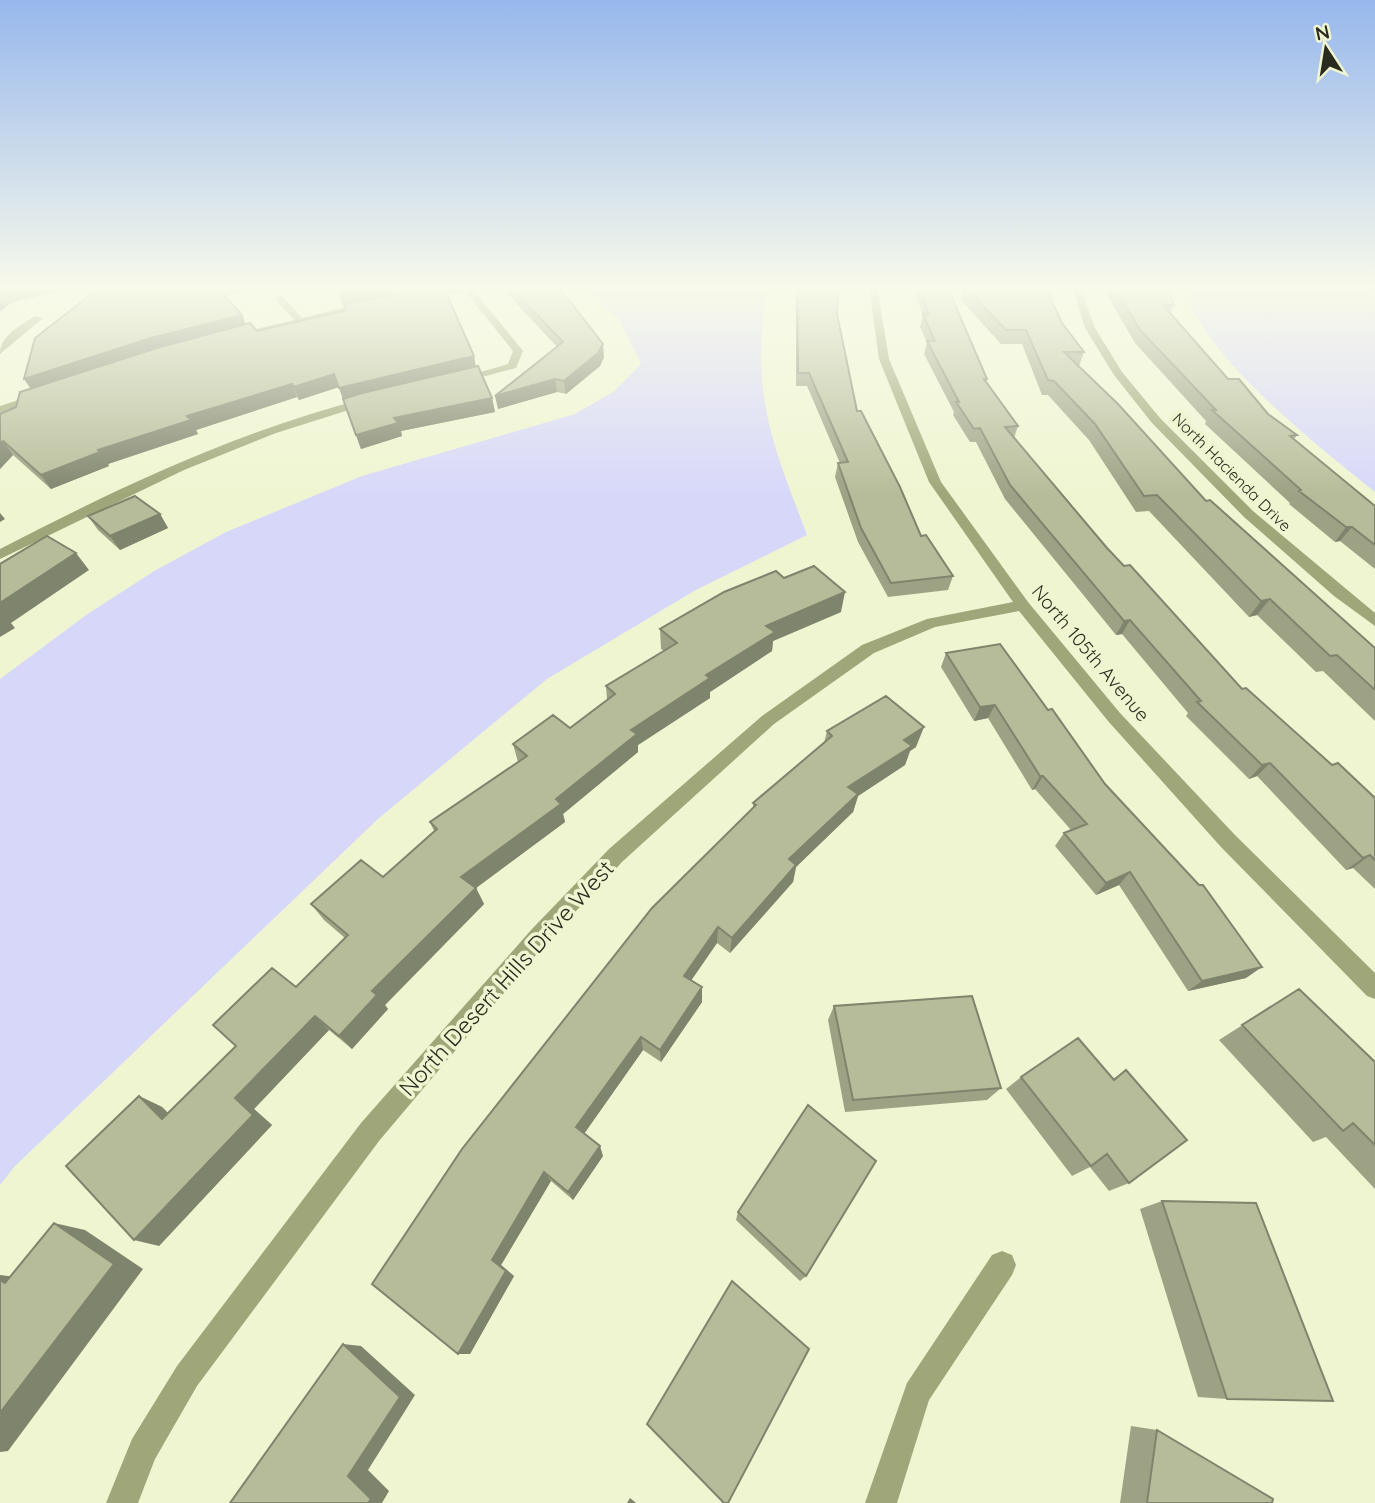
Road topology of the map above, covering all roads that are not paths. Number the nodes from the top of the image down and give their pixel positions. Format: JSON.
{"nodes":[{"id":1,"x":517,"y":356,"type":"edge"},
{"id":2,"x":884,"y":356,"type":"edge"},
{"id":3,"x":1108,"y":356,"type":"edge"},
{"id":4,"x":442,"y":383,"type":"edge"},
{"id":5,"x":48,"y":393,"type":"edge"},
{"id":6,"x":377,"y":398,"type":"edge"},
{"id":7,"x":3,"y":406,"type":"edge"},
{"id":8,"x":0,"y":555,"type":"edge"},
{"id":9,"x":1023,"y":605,"type":"junction"},
{"id":10,"x":1375,"y":621,"type":"edge"},
{"id":11,"x":1375,"y":988,"type":"edge"},
{"id":12,"x":1002,"y":1265,"type":"dead end"},
{"id":13,"x":122,"y":1503,"type":"edge"},
{"id":14,"x":881,"y":1503,"type":"edge"}],
"edges":[{"from":1,"to":4,"type":"street"},
{"from":2,"to":9,"type":"street","name":"North 105th Avenue"},
{"from":3,"to":10,"type":"street","name":"North Hacienda Drive"},
{"from":5,"to":7,"type":"street"},
{"from":6,"to":8,"type":"street"},
{"from":9,"to":11,"type":"street","name":"North 105th Avenue"},
{"from":9,"to":13,"type":"street","name":"North Desert Hills Drive West"},
{"from":12,"to":14,"type":"street"}]}
